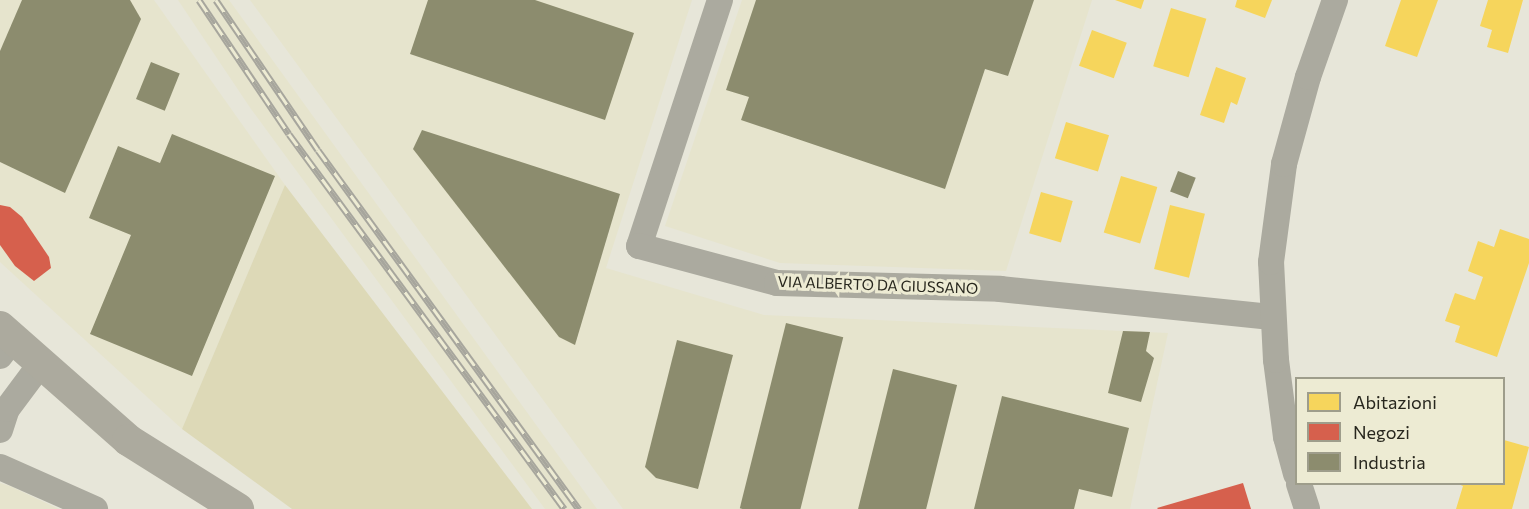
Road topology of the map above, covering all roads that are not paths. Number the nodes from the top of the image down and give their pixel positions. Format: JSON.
{"nodes":[{"id":1,"x":720,"y":0,"type":"edge"},
{"id":2,"x":1335,"y":0,"type":"edge"},
{"id":3,"x":1272,"y":317,"type":"junction"},
{"id":4,"x":4,"y":341,"type":"edge"},
{"id":5,"x":39,"y":366,"type":"junction"},
{"id":6,"x":0,"y":430,"type":"edge"},
{"id":7,"x":0,"y":467,"type":"edge"},
{"id":8,"x":1295,"y":470,"type":"edge"},
{"id":9,"x":1300,"y":485,"type":"edge"},
{"id":10,"x":95,"y":509,"type":"edge"},
{"id":11,"x":238,"y":509,"type":"edge"},
{"id":12,"x":1306,"y":509,"type":"edge"}],
"edges":[{"from":1,"to":3,"type":"street","name":"VIA ALBERTO DA GIUSSANO"},
{"from":2,"to":3,"type":"street"},
{"from":3,"to":8,"type":"street"},
{"from":4,"to":5,"type":"main road"},
{"from":5,"to":6,"type":"street"},
{"from":5,"to":11,"type":"main road"},
{"from":7,"to":10,"type":"street"},
{"from":9,"to":12,"type":"street"}]}
